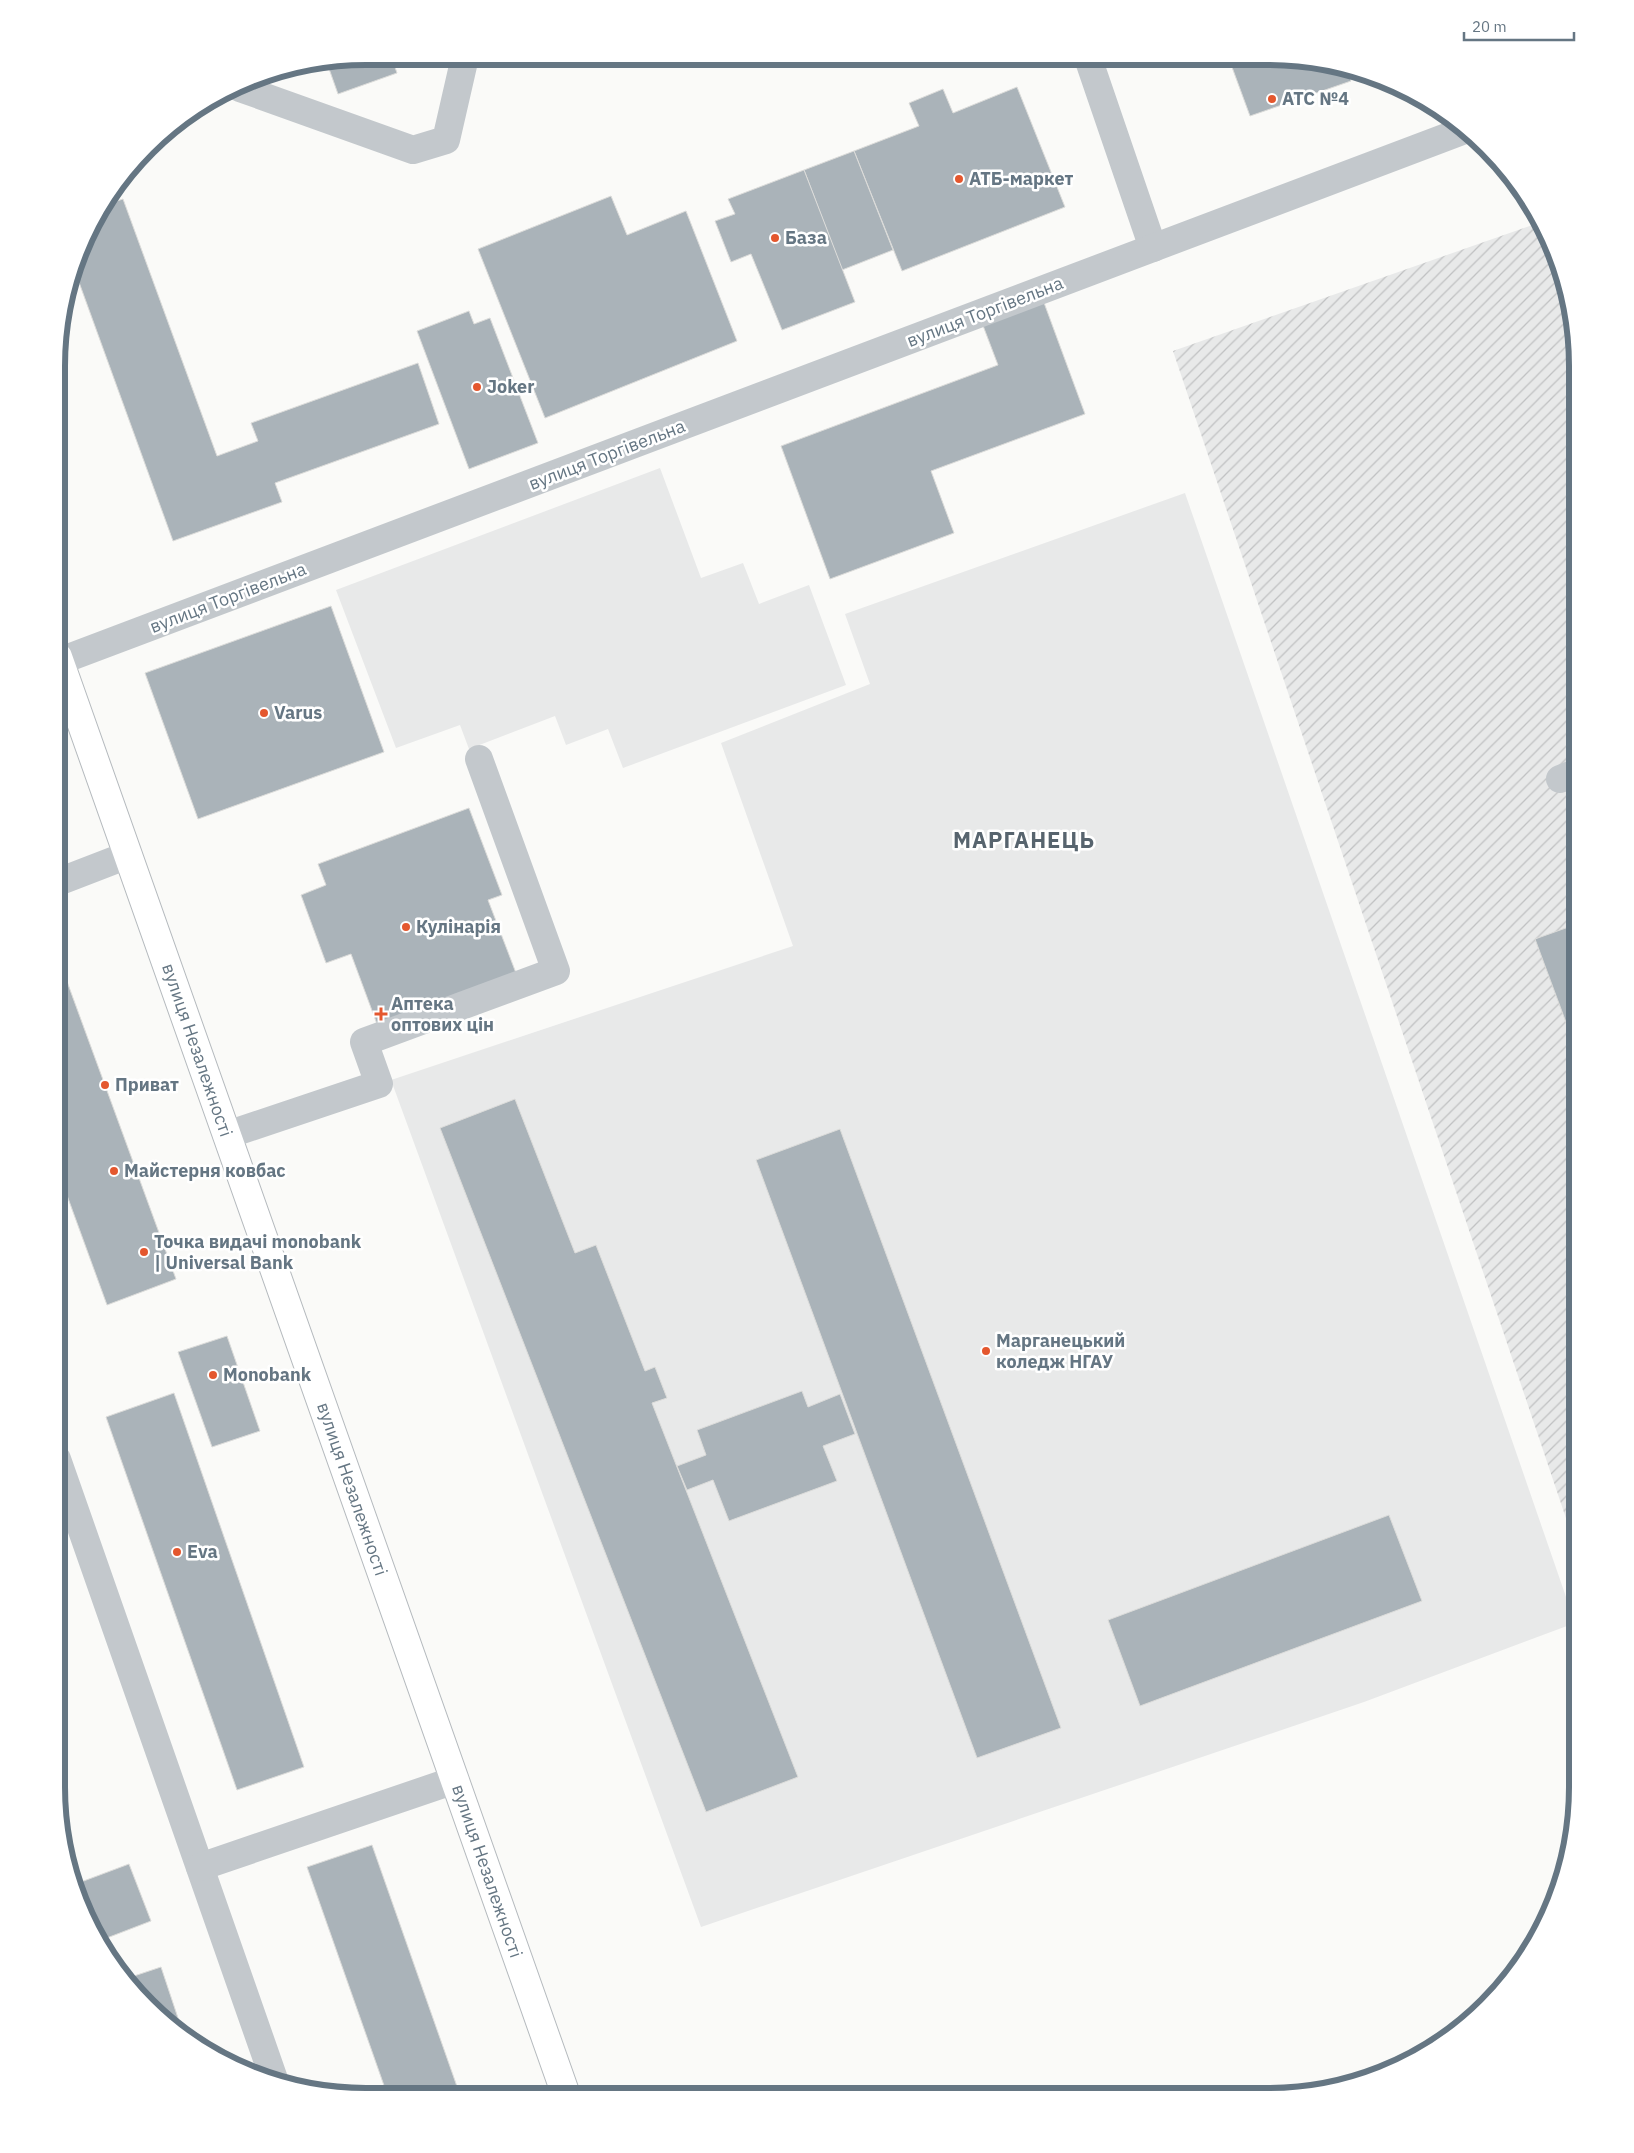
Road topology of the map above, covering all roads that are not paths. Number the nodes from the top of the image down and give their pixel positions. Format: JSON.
{"nodes":[{"id":1,"x":463,"y":65,"type":"edge"},
{"id":2,"x":1090,"y":65,"type":"edge"},
{"id":3,"x":249,"y":89,"type":"edge"},
{"id":4,"x":1458,"y":133,"type":"edge"},
{"id":5,"x":1153,"y":248,"type":"junction"},
{"id":6,"x":65,"y":657,"type":"edge"},
{"id":7,"x":65,"y":676,"type":"edge"},
{"id":8,"x":479,"y":759,"type":"dead end"},
{"id":9,"x":128,"y":855,"type":"junction"},
{"id":10,"x":65,"y":879,"type":"edge"},
{"id":11,"x":227,"y":1135,"type":"junction"},
{"id":12,"x":65,"y":1482,"type":"edge"},
{"id":13,"x":455,"y":1780,"type":"junction"},
{"id":14,"x":200,"y":1867,"type":"junction"},
{"id":15,"x":272,"y":2073,"type":"edge"},
{"id":16,"x":564,"y":2088,"type":"edge"}],
"edges":[{"from":1,"to":3,"type":"street"},
{"from":2,"to":5,"type":"street"},
{"from":4,"to":5,"type":"street","name":"вулиця Торгівельна"},
{"from":5,"to":6,"type":"street","name":"вулиця Торгівельна"},
{"from":7,"to":9,"type":"main road","name":"вулиця Незалежності"},
{"from":8,"to":11,"type":"street"},
{"from":9,"to":10,"type":"street"},
{"from":9,"to":11,"type":"main road","name":"вулиця Незалежності"},
{"from":11,"to":13,"type":"main road","name":"вулиця Незалежності"},
{"from":12,"to":14,"type":"street"},
{"from":13,"to":14,"type":"street"},
{"from":13,"to":16,"type":"main road","name":"вулиця Незалежності"},
{"from":14,"to":15,"type":"street"}]}
